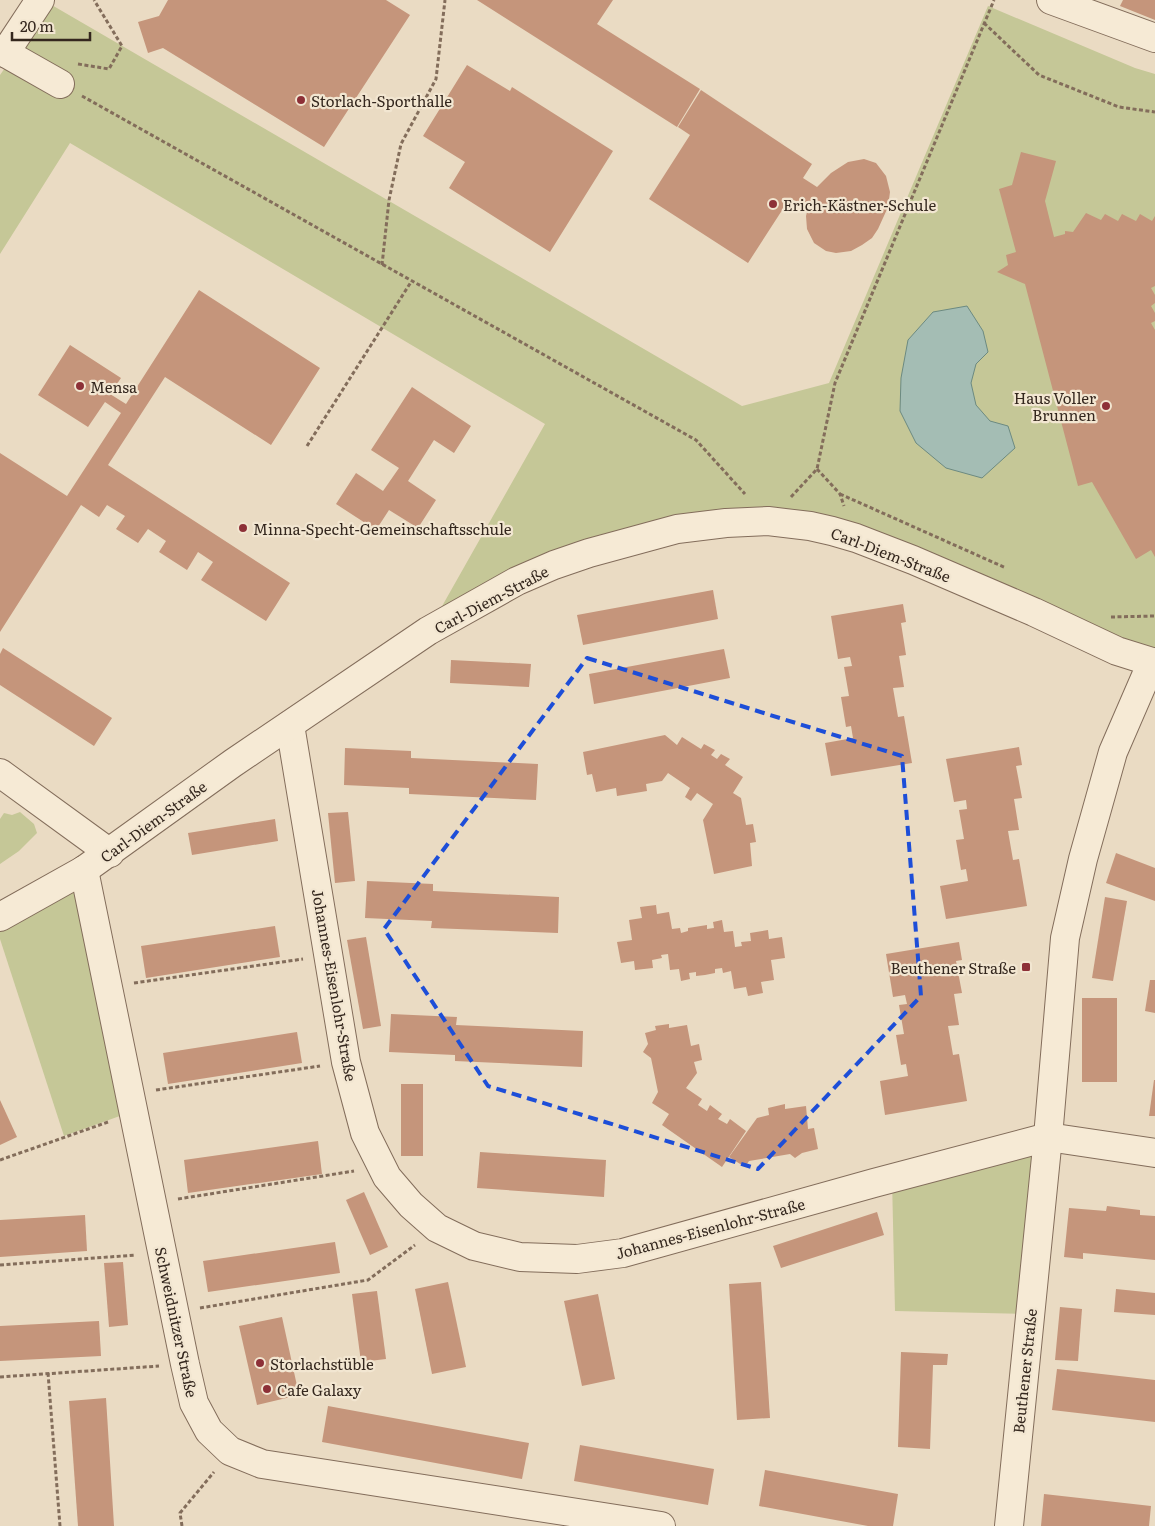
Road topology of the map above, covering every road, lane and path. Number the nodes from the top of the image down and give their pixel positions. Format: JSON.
{"nodes":[{"id":1,"x":40,"y":0,"type":"edge"},
{"id":2,"x":94,"y":0,"type":"edge"},
{"id":3,"x":445,"y":0,"type":"edge"},
{"id":4,"x":994,"y":0,"type":"edge"},
{"id":5,"x":1051,"y":0,"type":"edge"},
{"id":6,"x":984,"y":23,"type":"junction"},
{"id":7,"x":1155,"y":38,"type":"edge"},
{"id":8,"x":3,"y":52,"type":"edge"},
{"id":9,"x":66,"y":73,"type":"junction"},
{"id":10,"x":1155,"y":112,"type":"edge"},
{"id":11,"x":382,"y":264,"type":"junction"},
{"id":12,"x":411,"y":281,"type":"junction"},
{"id":13,"x":308,"y":446,"type":"dead end"},
{"id":14,"x":818,"y":469,"type":"junction"},
{"id":15,"x":840,"y":494,"type":"junction"},
{"id":16,"x":768,"y":521,"type":"junction"},
{"id":17,"x":856,"y":538,"type":"junction"},
{"id":18,"x":1012,"y":571,"type":"dead end"},
{"id":19,"x":1155,"y":616,"type":"edge"},
{"id":20,"x":1103,"y":618,"type":"dead end"},
{"id":21,"x":1154,"y":663,"type":"edge"},
{"id":22,"x":290,"y":726,"type":"junction"},
{"id":23,"x":0,"y":773,"type":"edge"},
{"id":24,"x":110,"y":853,"type":"junction"},
{"id":25,"x":84,"y":870,"type":"junction"},
{"id":26,"x":0,"y":917,"type":"edge"},
{"id":27,"x":328,"y":956,"type":"junction"},
{"id":28,"x":108,"y":986,"type":"junction"},
{"id":29,"x":346,"y":1062,"type":"junction"},
{"id":30,"x":132,"y":1103,"type":"junction"},
{"id":31,"x":1048,"y":1137,"type":"junction"},
{"id":32,"x":1155,"y":1153,"type":"edge"},
{"id":33,"x":0,"y":1160,"type":"edge"},
{"id":34,"x":382,"y":1166,"type":"junction"},
{"id":35,"x":152,"y":1204,"type":"junction"},
{"id":36,"x":437,"y":1228,"type":"junction"},
{"id":37,"x":163,"y":1253,"type":"junction"},
{"id":38,"x":0,"y":1265,"type":"edge"},
{"id":39,"x":175,"y":1313,"type":"junction"},
{"id":40,"x":185,"y":1364,"type":"junction"},
{"id":41,"x":48,"y":1373,"type":"junction"},
{"id":42,"x":0,"y":1377,"type":"edge"},
{"id":43,"x":230,"y":1452,"type":"junction"},
{"id":44,"x":60,"y":1526,"type":"edge"},
{"id":45,"x":182,"y":1526,"type":"edge"},
{"id":46,"x":661,"y":1526,"type":"edge"},
{"id":47,"x":1009,"y":1526,"type":"edge"}],
"edges":[{"from":1,"to":8,"type":"street"},
{"from":2,"to":9,"type":"path"},
{"from":3,"to":11,"type":"path"},
{"from":4,"to":6,"type":"path"},
{"from":5,"to":7,"type":"street"},
{"from":6,"to":10,"type":"path"},
{"from":6,"to":14,"type":"path"},
{"from":8,"to":9,"type":"street"},
{"from":9,"to":11,"type":"path"},
{"from":11,"to":12,"type":"path"},
{"from":12,"to":13,"type":"path"},
{"from":12,"to":16,"type":"path"},
{"from":14,"to":15,"type":"path"},
{"from":14,"to":16,"type":"path"},
{"from":15,"to":17,"type":"path"},
{"from":15,"to":18,"type":"path"},
{"from":16,"to":17,"type":"street","name":"Carl-Diem-Straße"},
{"from":16,"to":22,"type":"street","name":"Carl-Diem-Straße"},
{"from":17,"to":21,"type":"street","name":"Carl-Diem-Straße"},
{"from":19,"to":20,"type":"path"},
{"from":21,"to":31,"type":"street","name":"Beuthener Straße"},
{"from":22,"to":24,"type":"street","name":"Carl-Diem-Straße"},
{"from":22,"to":27,"type":"street","name":"Johannes-Eisenlohr-Straße"},
{"from":23,"to":24,"type":"street"},
{"from":24,"to":25,"type":"street","name":"Carl-Diem-Straße"},
{"from":25,"to":26,"type":"street","name":"Carl-Diem-Straße"},
{"from":25,"to":28,"type":"street","name":"Schweidnitzer Straße"},
{"from":27,"to":28,"type":"path"},
{"from":27,"to":29,"type":"street","name":"Johannes-Eisenlohr-Straße"},
{"from":28,"to":30,"type":"street","name":"Schweidnitzer Straße"},
{"from":29,"to":30,"type":"path"},
{"from":29,"to":34,"type":"street","name":"Johannes-Eisenlohr-Straße"},
{"from":30,"to":33,"type":"path"},
{"from":30,"to":35,"type":"street","name":"Schweidnitzer Straße"},
{"from":31,"to":32,"type":"street","name":"Johannes-Eisenlohr-Straße"},
{"from":31,"to":36,"type":"street","name":"Johannes-Eisenlohr-Straße"},
{"from":31,"to":47,"type":"street","name":"Beuthener Straße"},
{"from":34,"to":35,"type":"path"},
{"from":34,"to":36,"type":"street","name":"Johannes-Eisenlohr-Straße"},
{"from":35,"to":37,"type":"street","name":"Schweidnitzer Straße"},
{"from":36,"to":39,"type":"path"},
{"from":37,"to":38,"type":"path"},
{"from":37,"to":39,"type":"street","name":"Schweidnitzer Straße"},
{"from":39,"to":40,"type":"street","name":"Schweidnitzer Straße"},
{"from":40,"to":41,"type":"path"},
{"from":40,"to":43,"type":"street","name":"Schweidnitzer Straße"},
{"from":41,"to":42,"type":"path"},
{"from":41,"to":44,"type":"path"},
{"from":43,"to":45,"type":"path"},
{"from":43,"to":46,"type":"street","name":"Schweidnitzer Straße"}]}
